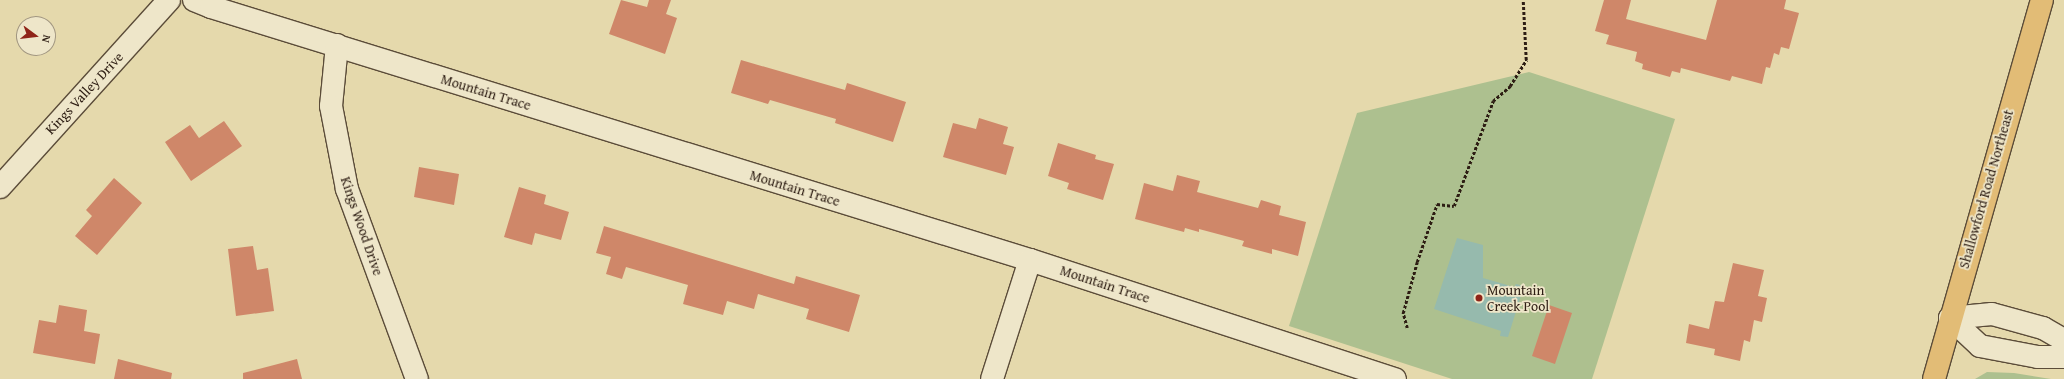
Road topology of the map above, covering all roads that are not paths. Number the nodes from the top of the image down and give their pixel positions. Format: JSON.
{"nodes":[{"id":1,"x":169,"y":0,"type":"edge"},
{"id":2,"x":194,"y":0,"type":"edge"},
{"id":3,"x":2042,"y":0,"type":"edge"},
{"id":4,"x":337,"y":45,"type":"junction"},
{"id":5,"x":0,"y":187,"type":"edge"},
{"id":6,"x":1030,"y":260,"type":"junction"},
{"id":7,"x":1950,"y":318,"type":"junction"},
{"id":8,"x":2064,"y":340,"type":"edge"},
{"id":9,"x":2064,"y":357,"type":"edge"},
{"id":10,"x":417,"y":379,"type":"edge"},
{"id":11,"x":992,"y":379,"type":"edge"},
{"id":12,"x":1395,"y":379,"type":"edge"},
{"id":13,"x":1934,"y":379,"type":"edge"}],
"edges":[{"from":1,"to":5,"type":"street","name":"Kings Valley Drive"},
{"from":2,"to":4,"type":"street","name":"Mountain Trace"},
{"from":3,"to":7,"type":"main road","name":"Shallowford Road Northeast"},
{"from":4,"to":6,"type":"street","name":"Mountain Trace"},
{"from":4,"to":10,"type":"street","name":"Kings Wood Drive"},
{"from":6,"to":11,"type":"street"},
{"from":6,"to":12,"type":"street","name":"Mountain Trace"},
{"from":7,"to":8,"type":"street"},
{"from":7,"to":9,"type":"street"},
{"from":7,"to":13,"type":"main road","name":"Shallowford Road Northeast"}]}
